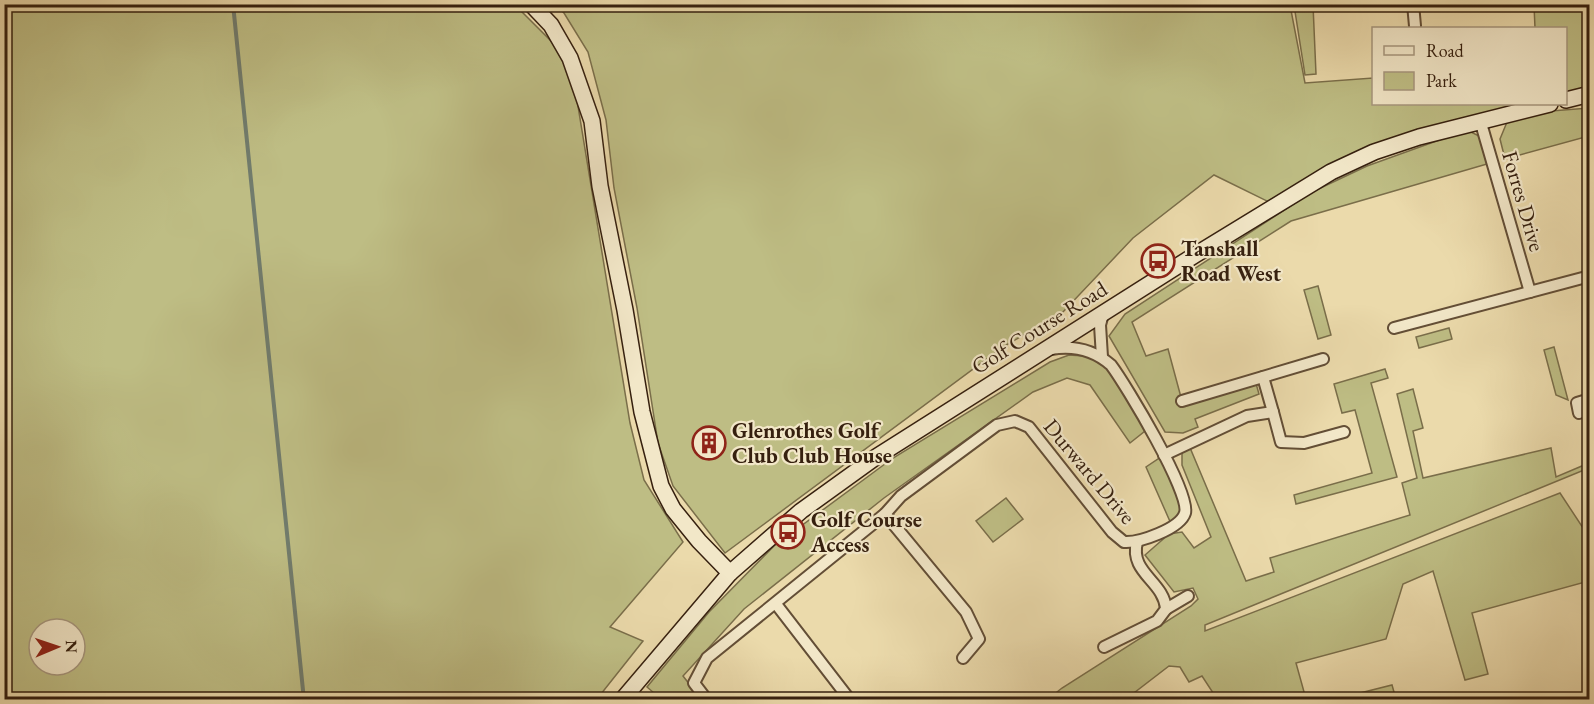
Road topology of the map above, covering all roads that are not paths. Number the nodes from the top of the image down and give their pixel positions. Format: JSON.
{"nodes":[{"id":1,"x":531,"y":4,"type":"edge"},
{"id":2,"x":1413,"y":4,"type":"edge"},
{"id":3,"x":1415,"y":26,"type":"dead end"},
{"id":4,"x":1590,"y":94,"type":"edge"},
{"id":5,"x":1567,"y":100,"type":"edge"},
{"id":6,"x":1546,"y":105,"type":"edge"},
{"id":7,"x":1480,"y":120,"type":"junction"},
{"id":8,"x":1590,"y":276,"type":"edge"},
{"id":9,"x":1530,"y":292,"type":"junction"},
{"id":10,"x":1103,"y":314,"type":"junction"},
{"id":11,"x":1394,"y":328,"type":"dead end"},
{"id":12,"x":1045,"y":350,"type":"junction"},
{"id":13,"x":1102,"y":357,"type":"junction"},
{"id":14,"x":1323,"y":359,"type":"dead end"},
{"id":15,"x":1263,"y":377,"type":"junction"},
{"id":16,"x":1590,"y":399,"type":"edge"},
{"id":17,"x":1182,"y":401,"type":"dead end"},
{"id":18,"x":1272,"y":412,"type":"junction"},
{"id":19,"x":1579,"y":413,"type":"dead end"},
{"id":20,"x":1344,"y":432,"type":"dead end"},
{"id":21,"x":1164,"y":455,"type":"junction"},
{"id":22,"x":885,"y":514,"type":"junction"},
{"id":23,"x":1137,"y":542,"type":"junction"},
{"id":24,"x":730,"y":573,"type":"junction"},
{"id":25,"x":1188,"y":596,"type":"dead end"},
{"id":26,"x":776,"y":603,"type":"junction"},
{"id":27,"x":1166,"y":609,"type":"junction"},
{"id":28,"x":1104,"y":647,"type":"dead end"},
{"id":29,"x":963,"y":658,"type":"dead end"},
{"id":30,"x":622,"y":699,"type":"edge"},
{"id":31,"x":707,"y":699,"type":"edge"},
{"id":32,"x":850,"y":699,"type":"edge"}],
"edges":[{"from":1,"to":24,"type":"street"},
{"from":2,"to":3,"type":"street"},
{"from":4,"to":5,"type":"street"},
{"from":6,"to":7,"type":"street","name":"Golf Course Road"},
{"from":7,"to":9,"type":"street","name":"Forres Drive"},
{"from":7,"to":10,"type":"street","name":"Golf Course Road"},
{"from":8,"to":9,"type":"street"},
{"from":9,"to":11,"type":"street"},
{"from":10,"to":12,"type":"street","name":"Golf Course Road"},
{"from":10,"to":13,"type":"street"},
{"from":12,"to":13,"type":"street"},
{"from":12,"to":24,"type":"street","name":"Golf Course Road"},
{"from":13,"to":21,"type":"street"},
{"from":14,"to":15,"type":"street"},
{"from":15,"to":17,"type":"street"},
{"from":15,"to":18,"type":"street"},
{"from":16,"to":19,"type":"street"},
{"from":18,"to":20,"type":"street"},
{"from":18,"to":21,"type":"street"},
{"from":21,"to":23,"type":"street"},
{"from":22,"to":23,"type":"street","name":"Durward Drive"},
{"from":22,"to":26,"type":"street","name":"Durward Drive"},
{"from":22,"to":29,"type":"street"},
{"from":23,"to":27,"type":"street","name":"Durward Drive"},
{"from":24,"to":30,"type":"street","name":"Golf Course Road"},
{"from":25,"to":27,"type":"street"},
{"from":26,"to":31,"type":"street","name":"Durward Drive"},
{"from":26,"to":32,"type":"street"},
{"from":27,"to":28,"type":"street"}]}
